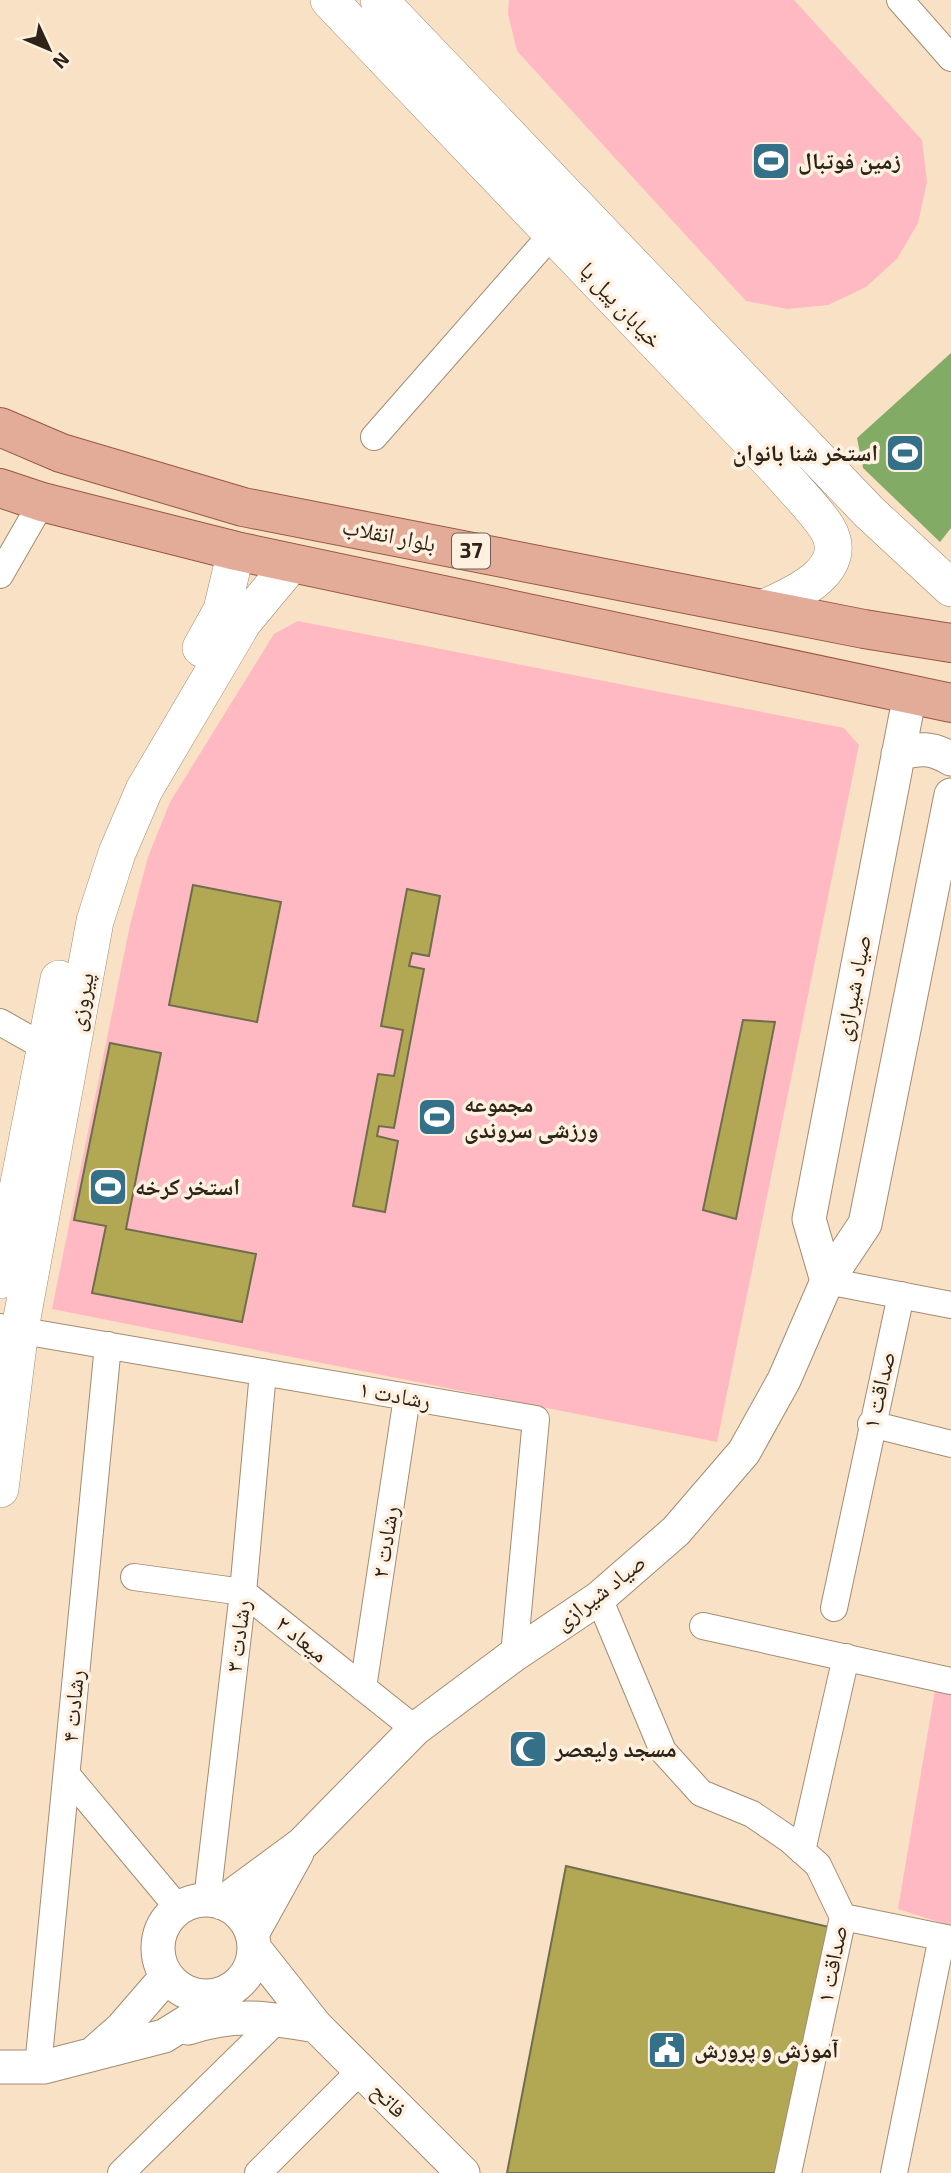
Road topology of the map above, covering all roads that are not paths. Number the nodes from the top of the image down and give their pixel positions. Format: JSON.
{"nodes":[{"id":1,"x":329,"y":0,"type":"edge"},
{"id":2,"x":379,"y":0,"type":"edge"},
{"id":3,"x":900,"y":0,"type":"edge"},
{"id":4,"x":951,"y":58,"type":"edge"},
{"id":5,"x":553,"y":233,"type":"junction"},
{"id":6,"x":0,"y":427,"type":"edge"},
{"id":7,"x":373,"y":437,"type":"dead end"},
{"id":8,"x":0,"y":488,"type":"edge"},
{"id":9,"x":42,"y":502,"type":"junction"},
{"id":10,"x":869,"y":512,"type":"junction"},
{"id":11,"x":832,"y":549,"type":"junction"},
{"id":12,"x":236,"y":551,"type":"junction"},
{"id":13,"x":292,"y":563,"type":"junction"},
{"id":14,"x":0,"y":575,"type":"edge"},
{"id":15,"x":951,"y":588,"type":"edge"},
{"id":16,"x":762,"y":609,"type":"junction"},
{"id":17,"x":951,"y":643,"type":"edge"},
{"id":18,"x":910,"y":694,"type":"junction"},
{"id":19,"x":951,"y":703,"type":"edge"},
{"id":20,"x":898,"y":754,"type":"junction"},
{"id":21,"x":951,"y":759,"type":"edge"},
{"id":22,"x":951,"y":795,"type":"edge"},
{"id":23,"x":0,"y":1022,"type":"edge"},
{"id":24,"x":46,"y":1048,"type":"junction"},
{"id":25,"x":0,"y":1280,"type":"edge"},
{"id":26,"x":827,"y":1281,"type":"junction"},
{"id":27,"x":901,"y":1295,"type":"junction"},
{"id":28,"x":951,"y":1305,"type":"edge"},
{"id":29,"x":10,"y":1329,"type":"edge"},
{"id":30,"x":108,"y":1345,"type":"junction"},
{"id":31,"x":263,"y":1372,"type":"junction"},
{"id":32,"x":407,"y":1397,"type":"junction"},
{"id":33,"x":871,"y":1424,"type":"junction"},
{"id":34,"x":951,"y":1444,"type":"edge"},
{"id":35,"x":0,"y":1489,"type":"edge"},
{"id":36,"x":134,"y":1577,"type":"dead end"},
{"id":37,"x":243,"y":1592,"type":"junction"},
{"id":38,"x":599,"y":1598,"type":"junction"},
{"id":39,"x":834,"y":1608,"type":"dead end"},
{"id":40,"x":702,"y":1626,"type":"dead end"},
{"id":41,"x":514,"y":1655,"type":"junction"},
{"id":42,"x":846,"y":1657,"type":"junction"},
{"id":43,"x":951,"y":1681,"type":"edge"},
{"id":44,"x":363,"y":1688,"type":"junction"},
{"id":45,"x":415,"y":1729,"type":"junction"},
{"id":46,"x":67,"y":1775,"type":"junction"},
{"id":47,"x":302,"y":1844,"type":"junction"},
{"id":48,"x":802,"y":1851,"type":"junction"},
{"id":49,"x":203,"y":1904,"type":"junction"},
{"id":50,"x":844,"y":1917,"type":"junction"},
{"id":51,"x":947,"y":1938,"type":"edge"},
{"id":52,"x":253,"y":1941,"type":"junction"},
{"id":53,"x":167,"y":1976,"type":"junction"},
{"id":54,"x":227,"y":1991,"type":"junction"},
{"id":55,"x":277,"y":2020,"type":"junction"},
{"id":56,"x":316,"y":2026,"type":"junction"},
{"id":57,"x":164,"y":2036,"type":"junction"},
{"id":58,"x":92,"y":2055,"type":"junction"},
{"id":59,"x":0,"y":2067,"type":"edge"},
{"id":60,"x":38,"y":2067,"type":"junction"},
{"id":61,"x":360,"y":2071,"type":"junction"},
{"id":62,"x":121,"y":2173,"type":"edge"},
{"id":63,"x":258,"y":2173,"type":"edge"},
{"id":64,"x":463,"y":2173,"type":"edge"},
{"id":65,"x":788,"y":2173,"type":"edge"},
{"id":66,"x":894,"y":2173,"type":"edge"}],
"edges":[{"from":1,"to":5,"type":"main road","name":"خیابان پیل پا"},
{"from":2,"to":10,"type":"main road","name":"خیابان پیل پا"},
{"from":3,"to":4,"type":"street"},
{"from":5,"to":7,"type":"street"},
{"from":5,"to":11,"type":"main road","name":"خیابان پیل پا"},
{"from":6,"to":16,"type":"main road","name":"بلوار انقلاب","number":"37"},
{"from":8,"to":9,"type":"main road","name":"بلوار انقلاب","number":"37"},
{"from":9,"to":12,"type":"main road","name":"بلوار انقلاب","number":"37"},
{"from":9,"to":14,"type":"street"},
{"from":10,"to":11,"type":"main road"},
{"from":10,"to":15,"type":"main road","name":"خیابان پیل پا"},
{"from":11,"to":16,"type":"main road"},
{"from":12,"to":13,"type":"main road","name":"بلوار انقلاب","number":"37"},
{"from":12,"to":24,"type":"main road","name":"پیروزی"},
{"from":13,"to":18,"type":"main road","name":"بلوار انقلاب","number":"37"},
{"from":13,"to":29,"type":"main road","name":"پیروزی"},
{"from":16,"to":17,"type":"main road","name":"بلوار انقلاب","number":"37"},
{"from":18,"to":19,"type":"main road","name":"بلوار انقلاب","number":"37"},
{"from":18,"to":20,"type":"street","name":"صیاد شیرازی"},
{"from":20,"to":21,"type":"street"},
{"from":20,"to":26,"type":"street","name":"صیاد شیرازی"},
{"from":22,"to":26,"type":"street","name":"صیاد شیرازی"},
{"from":23,"to":24,"type":"street"},
{"from":24,"to":25,"type":"main road","name":"پیروزی"},
{"from":26,"to":27,"type":"street"},
{"from":26,"to":38,"type":"street","name":"صیاد شیرازی"},
{"from":27,"to":28,"type":"street"},
{"from":27,"to":33,"type":"street","name":"صداقت ۱"},
{"from":29,"to":30,"type":"street","name":"رشادت ۱"},
{"from":29,"to":35,"type":"main road","name":"پیروزی"},
{"from":30,"to":31,"type":"street","name":"رشادت ۱"},
{"from":30,"to":46,"type":"street","name":"رشادت ۴"},
{"from":31,"to":32,"type":"street","name":"رشادت ۱"},
{"from":31,"to":37,"type":"street","name":"رشادت ۳"},
{"from":32,"to":41,"type":"street","name":"رشادت ۱"},
{"from":32,"to":44,"type":"street","name":"رشادت ۲"},
{"from":33,"to":34,"type":"street"},
{"from":33,"to":39,"type":"street","name":"صداقت ۱"},
{"from":36,"to":37,"type":"street"},
{"from":37,"to":44,"type":"street","name":"میعاد ۲"},
{"from":37,"to":49,"type":"street","name":"رشادت ۳"},
{"from":38,"to":41,"type":"street","name":"صیاد شیرازی"},
{"from":38,"to":48,"type":"street","name":"صداقت ۱"},
{"from":40,"to":42,"type":"street"},
{"from":41,"to":45,"type":"street","name":"صیاد شیرازی"},
{"from":42,"to":43,"type":"street"},
{"from":42,"to":48,"type":"street"},
{"from":44,"to":45,"type":"street","name":"میعاد ۲"},
{"from":45,"to":47,"type":"street","name":"صیاد شیرازی"},
{"from":46,"to":49,"type":"street"},
{"from":46,"to":60,"type":"street","name":"رشادت ۴"},
{"from":47,"to":49,"type":"street"},
{"from":47,"to":52,"type":"street"},
{"from":48,"to":50,"type":"street","name":"صداقت ۱"},
{"from":49,"to":52,"type":"street"},
{"from":49,"to":53,"type":"street"},
{"from":50,"to":51,"type":"street"},
{"from":50,"to":65,"type":"street","name":"صداقت ۱"},
{"from":51,"to":66,"type":"street"},
{"from":52,"to":54,"type":"street"},
{"from":52,"to":56,"type":"street"},
{"from":53,"to":54,"type":"street"},
{"from":53,"to":58,"type":"street"},
{"from":54,"to":56,"type":"street"},
{"from":54,"to":57,"type":"street"},
{"from":55,"to":56,"type":"street"},
{"from":55,"to":57,"type":"street"},
{"from":55,"to":62,"type":"street"},
{"from":56,"to":61,"type":"street","name":"فاتح"},
{"from":57,"to":58,"type":"street"},
{"from":58,"to":60,"type":"street"},
{"from":59,"to":60,"type":"street"},
{"from":61,"to":63,"type":"street"},
{"from":61,"to":64,"type":"street","name":"فاتح"}]}
